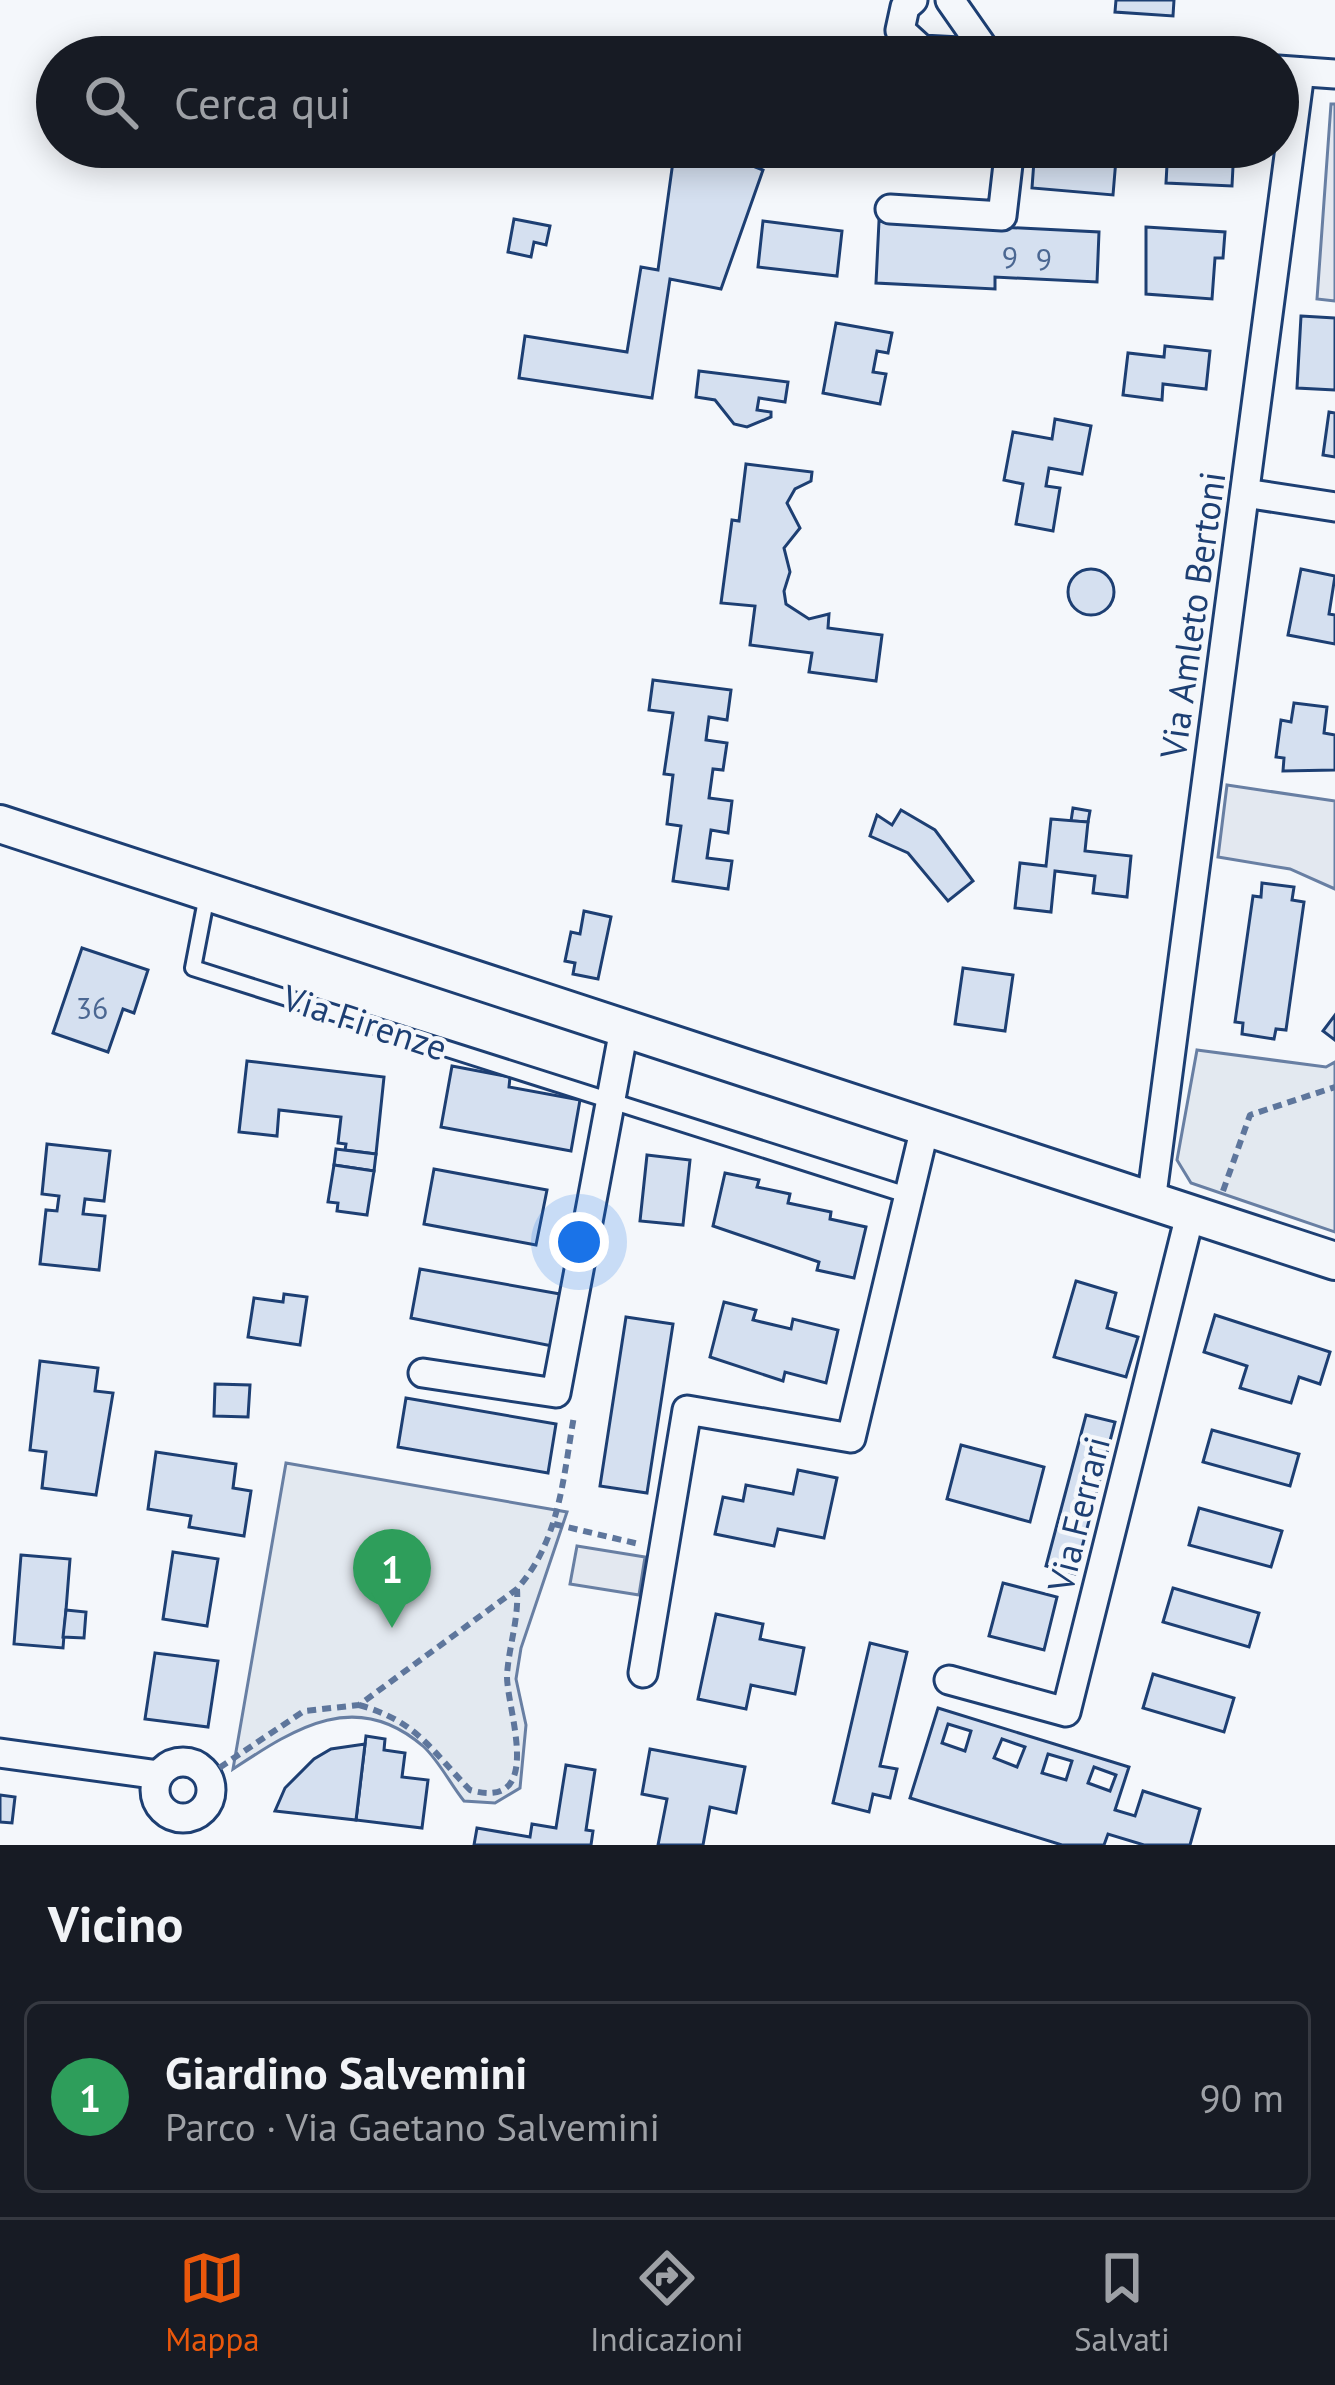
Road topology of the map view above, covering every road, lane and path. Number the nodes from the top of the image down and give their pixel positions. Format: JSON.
{"nodes":[{"id":1,"x":913,"y":0,"type":"edge"},
{"id":2,"x":950,"y":0,"type":"edge"},
{"id":3,"x":904,"y":36,"type":"edge"},
{"id":4,"x":975,"y":36,"type":"edge"},
{"id":5,"x":1299,"y":72,"type":"edge"},
{"id":6,"x":1335,"y":74,"type":"edge"},
{"id":7,"x":1008,"y":168,"type":"edge"},
{"id":8,"x":1279,"y":168,"type":"edge"},
{"id":9,"x":890,"y":208,"type":"dead end"},
{"id":10,"x":1245,"y":493,"type":"junction"},
{"id":11,"x":1335,"y":507,"type":"edge"},
{"id":12,"x":0,"y":824,"type":"edge"},
{"id":13,"x":207,"y":892,"type":"junction"},
{"id":14,"x":624,"y":1029,"type":"junction"},
{"id":15,"x":1335,"y":1087,"type":"edge"},
{"id":16,"x":611,"y":1100,"type":"junction"},
{"id":17,"x":925,"y":1127,"type":"junction"},
{"id":18,"x":907,"y":1195,"type":"junction"},
{"id":19,"x":1150,"y":1202,"type":"junction"},
{"id":20,"x":1205,"y":1207,"type":"junction"},
{"id":21,"x":1335,"y":1261,"type":"edge"},
{"id":22,"x":423,"y":1373,"type":"dead end"},
{"id":23,"x":575,"y":1408,"type":"dead end"},
{"id":24,"x":554,"y":1524,"type":"junction"},
{"id":25,"x":660,"y":1549,"type":"junction"},
{"id":26,"x":517,"y":1589,"type":"junction"},
{"id":27,"x":643,"y":1673,"type":"dead end"},
{"id":28,"x":950,"y":1680,"type":"dead end"},
{"id":29,"x":359,"y":1705,"type":"junction"},
{"id":30,"x":0,"y":1753,"type":"edge"},
{"id":31,"x":159,"y":1774,"type":"junction"},
{"id":32,"x":207,"y":1776,"type":"junction"}],
"edges":[{"from":1,"to":3,"type":"street"},
{"from":2,"to":4,"type":"street"},
{"from":5,"to":6,"type":"street","name":"Via Amleto Bertoni"},
{"from":7,"to":9,"type":"street"},
{"from":8,"to":10,"type":"street","name":"Via Amleto Bertoni"},
{"from":10,"to":11,"type":"street"},
{"from":10,"to":19,"type":"street","name":"Via Amleto Bertoni"},
{"from":12,"to":13,"type":"street","name":"Via Firenze"},
{"from":13,"to":14,"type":"street","name":"Via Firenze"},
{"from":13,"to":16,"type":"lane","name":"Via Firenze"},
{"from":14,"to":16,"type":"street"},
{"from":14,"to":17,"type":"street","name":"Via Firenze"},
{"from":15,"to":20,"type":"path"},
{"from":16,"to":18,"type":"lane","name":"Via Firenze"},
{"from":16,"to":22,"type":"street"},
{"from":17,"to":18,"type":"street"},
{"from":17,"to":19,"type":"street","name":"Via Firenze"},
{"from":18,"to":25,"type":"street"},
{"from":19,"to":20,"type":"street","name":"Via Firenze"},
{"from":20,"to":21,"type":"street","name":"Via Firenze"},
{"from":20,"to":28,"type":"street","name":"Via Ferrari"},
{"from":23,"to":24,"type":"path"},
{"from":24,"to":25,"type":"path"},
{"from":24,"to":26,"type":"path"},
{"from":25,"to":27,"type":"street"},
{"from":26,"to":29,"type":"path"},
{"from":26,"to":29,"type":"path"},
{"from":29,"to":32,"type":"path"},
{"from":30,"to":31,"type":"street"},
{"from":31,"to":32,"type":"street"},
{"from":31,"to":32,"type":"street"}]}
